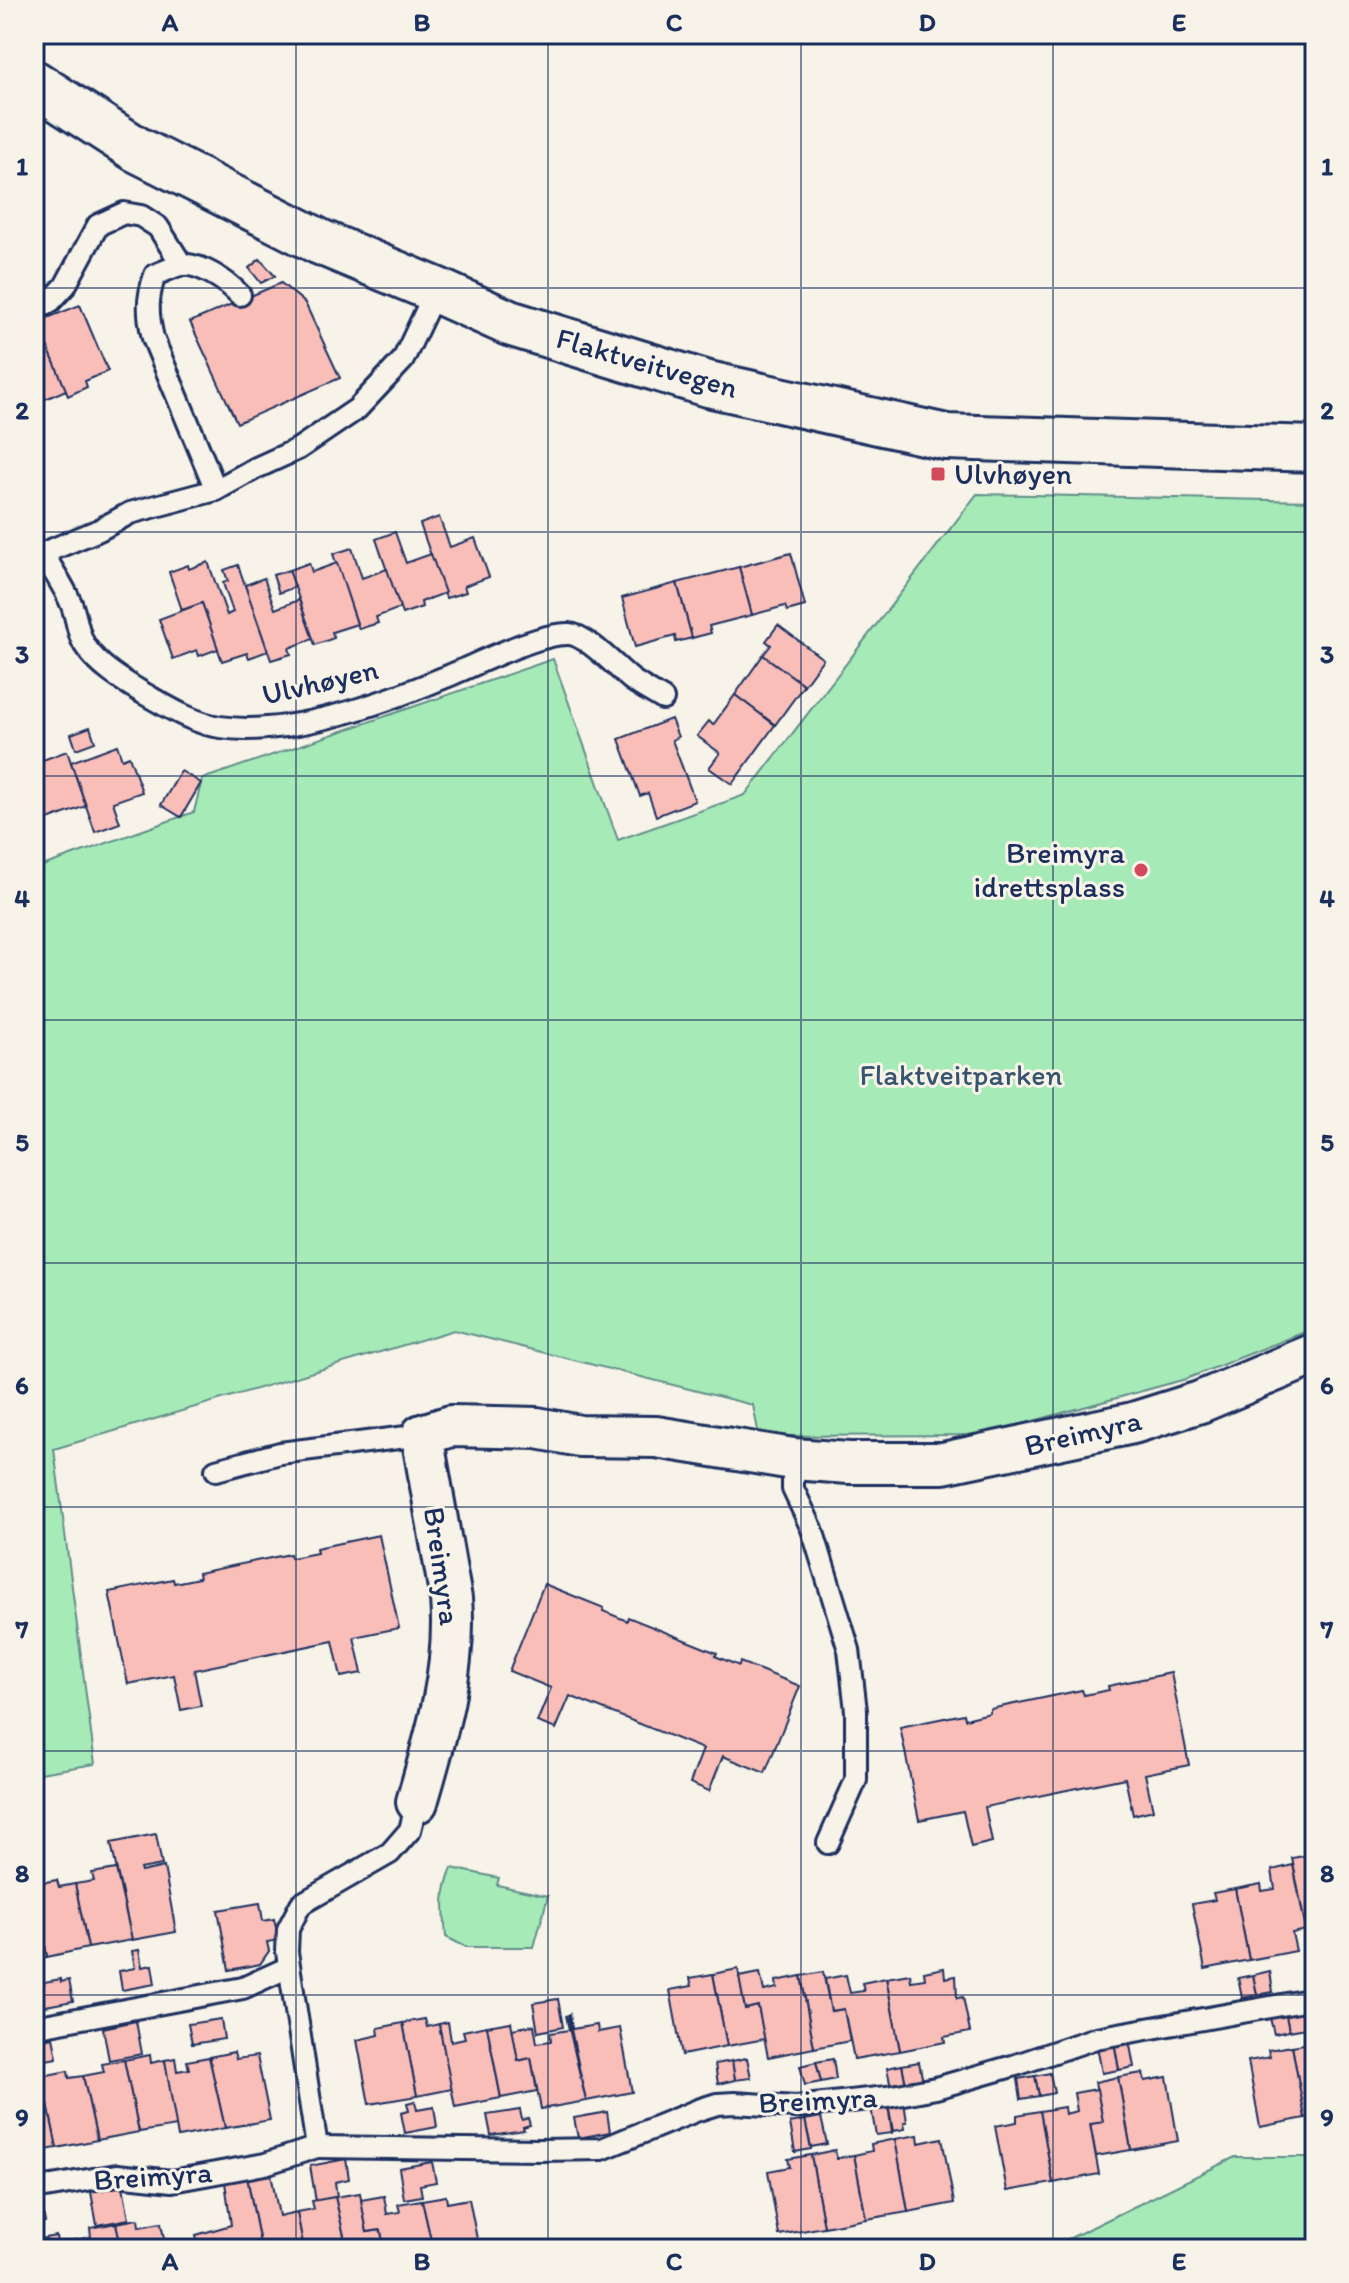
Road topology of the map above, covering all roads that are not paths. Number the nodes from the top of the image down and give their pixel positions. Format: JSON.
{"nodes":[{"id":1,"x":34,"y":83,"type":"edge"},
{"id":2,"x":182,"y":265,"type":"junction"},
{"id":3,"x":436,"y":290,"type":"junction"},
{"id":4,"x":240,"y":295,"type":"dead end"},
{"id":5,"x":34,"y":311,"type":"edge"},
{"id":6,"x":1315,"y":449,"type":"edge"},
{"id":7,"x":216,"y":490,"type":"junction"},
{"id":8,"x":38,"y":556,"type":"edge"},
{"id":9,"x":663,"y":699,"type":"dead end"},
{"id":10,"x":1315,"y":1354,"type":"edge"},
{"id":11,"x":422,"y":1435,"type":"junction"},
{"id":12,"x":793,"y":1459,"type":"junction"},
{"id":13,"x":216,"y":1470,"type":"dead end"},
{"id":14,"x":417,"y":1802,"type":"joint"},
{"id":15,"x":828,"y":1843,"type":"dead end"},
{"id":16,"x":289,"y":1967,"type":"junction"},
{"id":17,"x":1315,"y":1999,"type":"edge"},
{"id":18,"x":34,"y":2027,"type":"edge"},
{"id":19,"x":317,"y":2147,"type":"junction"},
{"id":20,"x":34,"y":2189,"type":"edge"}],
"edges":[{"from":1,"to":3,"type":"main road","name":"Flaktveitvegen"},
{"from":2,"to":4,"type":"lane"},
{"from":2,"to":5,"type":"lane"},
{"from":2,"to":7,"type":"lane"},
{"from":3,"to":6,"type":"main road","name":"Flaktveitvegen"},
{"from":3,"to":7,"type":"lane","name":"Ulvhøyen"},
{"from":7,"to":8,"type":"lane","name":"Ulvhøyen"},
{"from":8,"to":9,"type":"lane","name":"Ulvhøyen"},
{"from":10,"to":12,"type":"street","name":"Breimyra"},
{"from":11,"to":12,"type":"street","name":"Breimyra"},
{"from":11,"to":13,"type":"lane","name":"Breimyra"},
{"from":11,"to":14,"type":"street","name":"Breimyra"},
{"from":12,"to":15,"type":"lane"},
{"from":14,"to":16,"type":"lane","name":"Breimyra"},
{"from":16,"to":18,"type":"lane"},
{"from":16,"to":19,"type":"lane","name":"Breimyra"},
{"from":17,"to":19,"type":"lane","name":"Breimyra"},
{"from":19,"to":20,"type":"lane","name":"Breimyra"}]}
